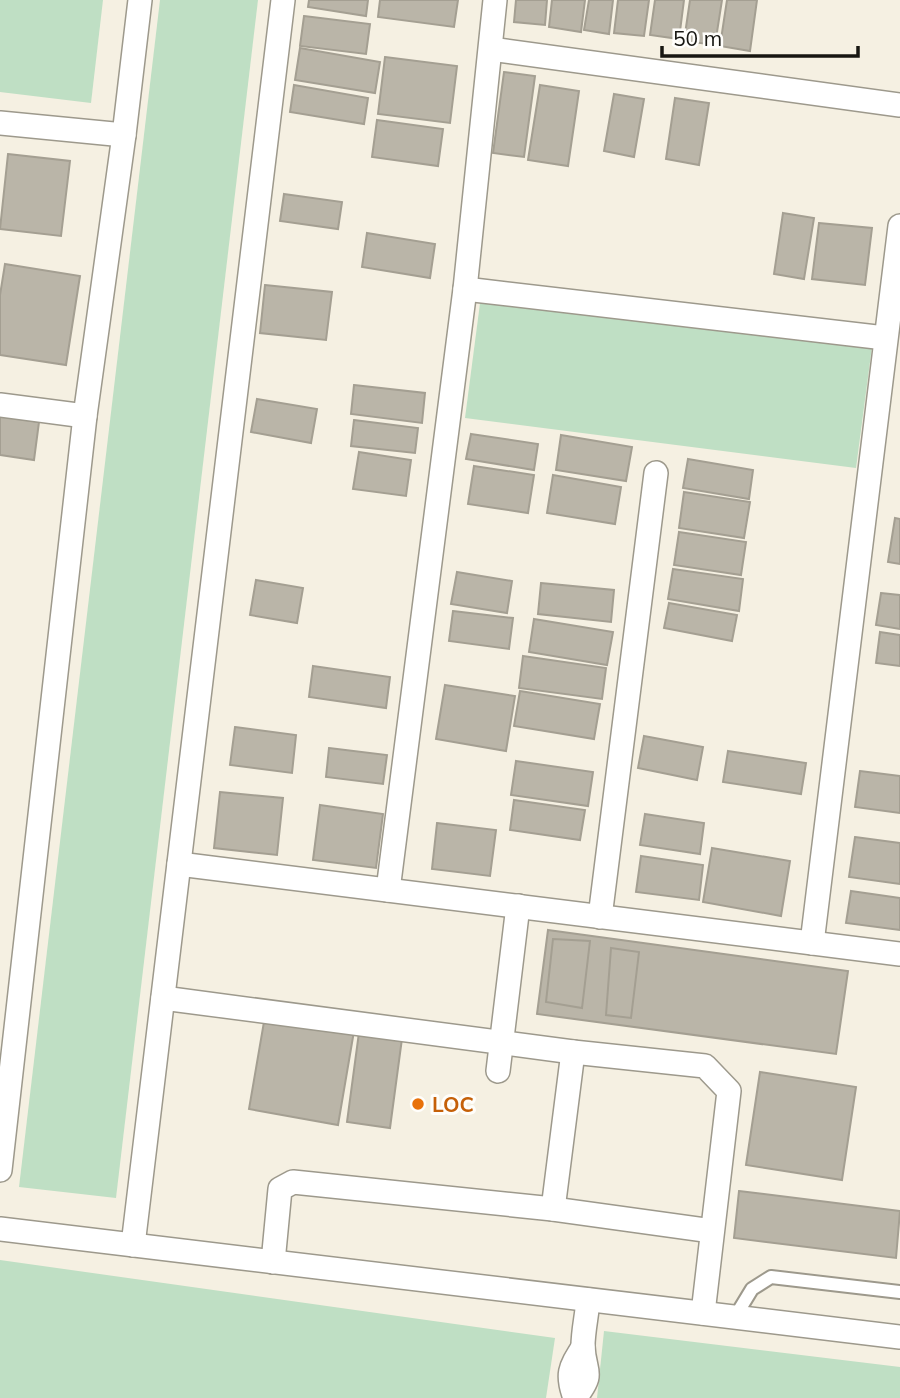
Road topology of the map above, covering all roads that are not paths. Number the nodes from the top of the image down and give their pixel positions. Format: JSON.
{"nodes":[{"id":1,"x":140,"y":0,"type":"edge"},
{"id":2,"x":283,"y":0,"type":"edge"},
{"id":3,"x":495,"y":0,"type":"edge"},
{"id":4,"x":491,"y":49,"type":"junction"},
{"id":5,"x":900,"y":105,"type":"edge"},
{"id":6,"x":0,"y":122,"type":"edge"},
{"id":7,"x":124,"y":135,"type":"junction"},
{"id":8,"x":900,"y":226,"type":"edge"},
{"id":9,"x":465,"y":289,"type":"junction"},
{"id":10,"x":885,"y":338,"type":"junction"},
{"id":11,"x":0,"y":405,"type":"edge"},
{"id":12,"x":85,"y":416,"type":"junction"},
{"id":13,"x":656,"y":473,"type":"dead end"},
{"id":14,"x":179,"y":864,"type":"junction"},
{"id":15,"x":388,"y":890,"type":"junction"},
{"id":16,"x":517,"y":906,"type":"junction"},
{"id":17,"x":600,"y":917,"type":"junction"},
{"id":18,"x":812,"y":943,"type":"junction"},
{"id":19,"x":900,"y":954,"type":"edge"},
{"id":20,"x":163,"y":998,"type":"junction"},
{"id":21,"x":502,"y":1043,"type":"junction"},
{"id":22,"x":573,"y":1052,"type":"junction"},
{"id":23,"x":498,"y":1071,"type":"dead end"},
{"id":24,"x":0,"y":1170,"type":"edge"},
{"id":25,"x":553,"y":1209,"type":"junction"},
{"id":26,"x":0,"y":1229,"type":"edge"},
{"id":27,"x":712,"y":1231,"type":"junction"},
{"id":28,"x":133,"y":1245,"type":"junction"},
{"id":29,"x":273,"y":1262,"type":"junction"},
{"id":30,"x":900,"y":1292,"type":"edge"},
{"id":31,"x":588,"y":1300,"type":"junction"},
{"id":32,"x":703,"y":1313,"type":"junction"},
{"id":33,"x":735,"y":1317,"type":"junction"},
{"id":34,"x":900,"y":1337,"type":"edge"},
{"id":35,"x":583,"y":1347,"type":"dead end"}],
"edges":[{"from":1,"to":7,"type":"street"},
{"from":2,"to":14,"type":"street"},
{"from":3,"to":4,"type":"street"},
{"from":4,"to":5,"type":"street"},
{"from":4,"to":9,"type":"street"},
{"from":6,"to":7,"type":"street"},
{"from":7,"to":12,"type":"street"},
{"from":8,"to":10,"type":"street"},
{"from":9,"to":10,"type":"street"},
{"from":9,"to":15,"type":"street"},
{"from":10,"to":18,"type":"street"},
{"from":11,"to":12,"type":"street"},
{"from":12,"to":24,"type":"street"},
{"from":13,"to":17,"type":"street"},
{"from":14,"to":15,"type":"street"},
{"from":14,"to":20,"type":"street"},
{"from":15,"to":16,"type":"street"},
{"from":16,"to":17,"type":"street"},
{"from":16,"to":21,"type":"street"},
{"from":17,"to":18,"type":"street"},
{"from":18,"to":19,"type":"street"},
{"from":20,"to":21,"type":"street"},
{"from":20,"to":28,"type":"street"},
{"from":21,"to":22,"type":"street"},
{"from":21,"to":23,"type":"street"},
{"from":22,"to":25,"type":"street"},
{"from":22,"to":27,"type":"street"},
{"from":25,"to":27,"type":"street"},
{"from":25,"to":29,"type":"street"},
{"from":26,"to":28,"type":"street"},
{"from":27,"to":32,"type":"street"},
{"from":28,"to":29,"type":"street"},
{"from":29,"to":31,"type":"street"},
{"from":30,"to":33,"type":"lane"},
{"from":31,"to":32,"type":"street"},
{"from":31,"to":35,"type":"street"},
{"from":32,"to":33,"type":"street"},
{"from":33,"to":34,"type":"street"}]}
